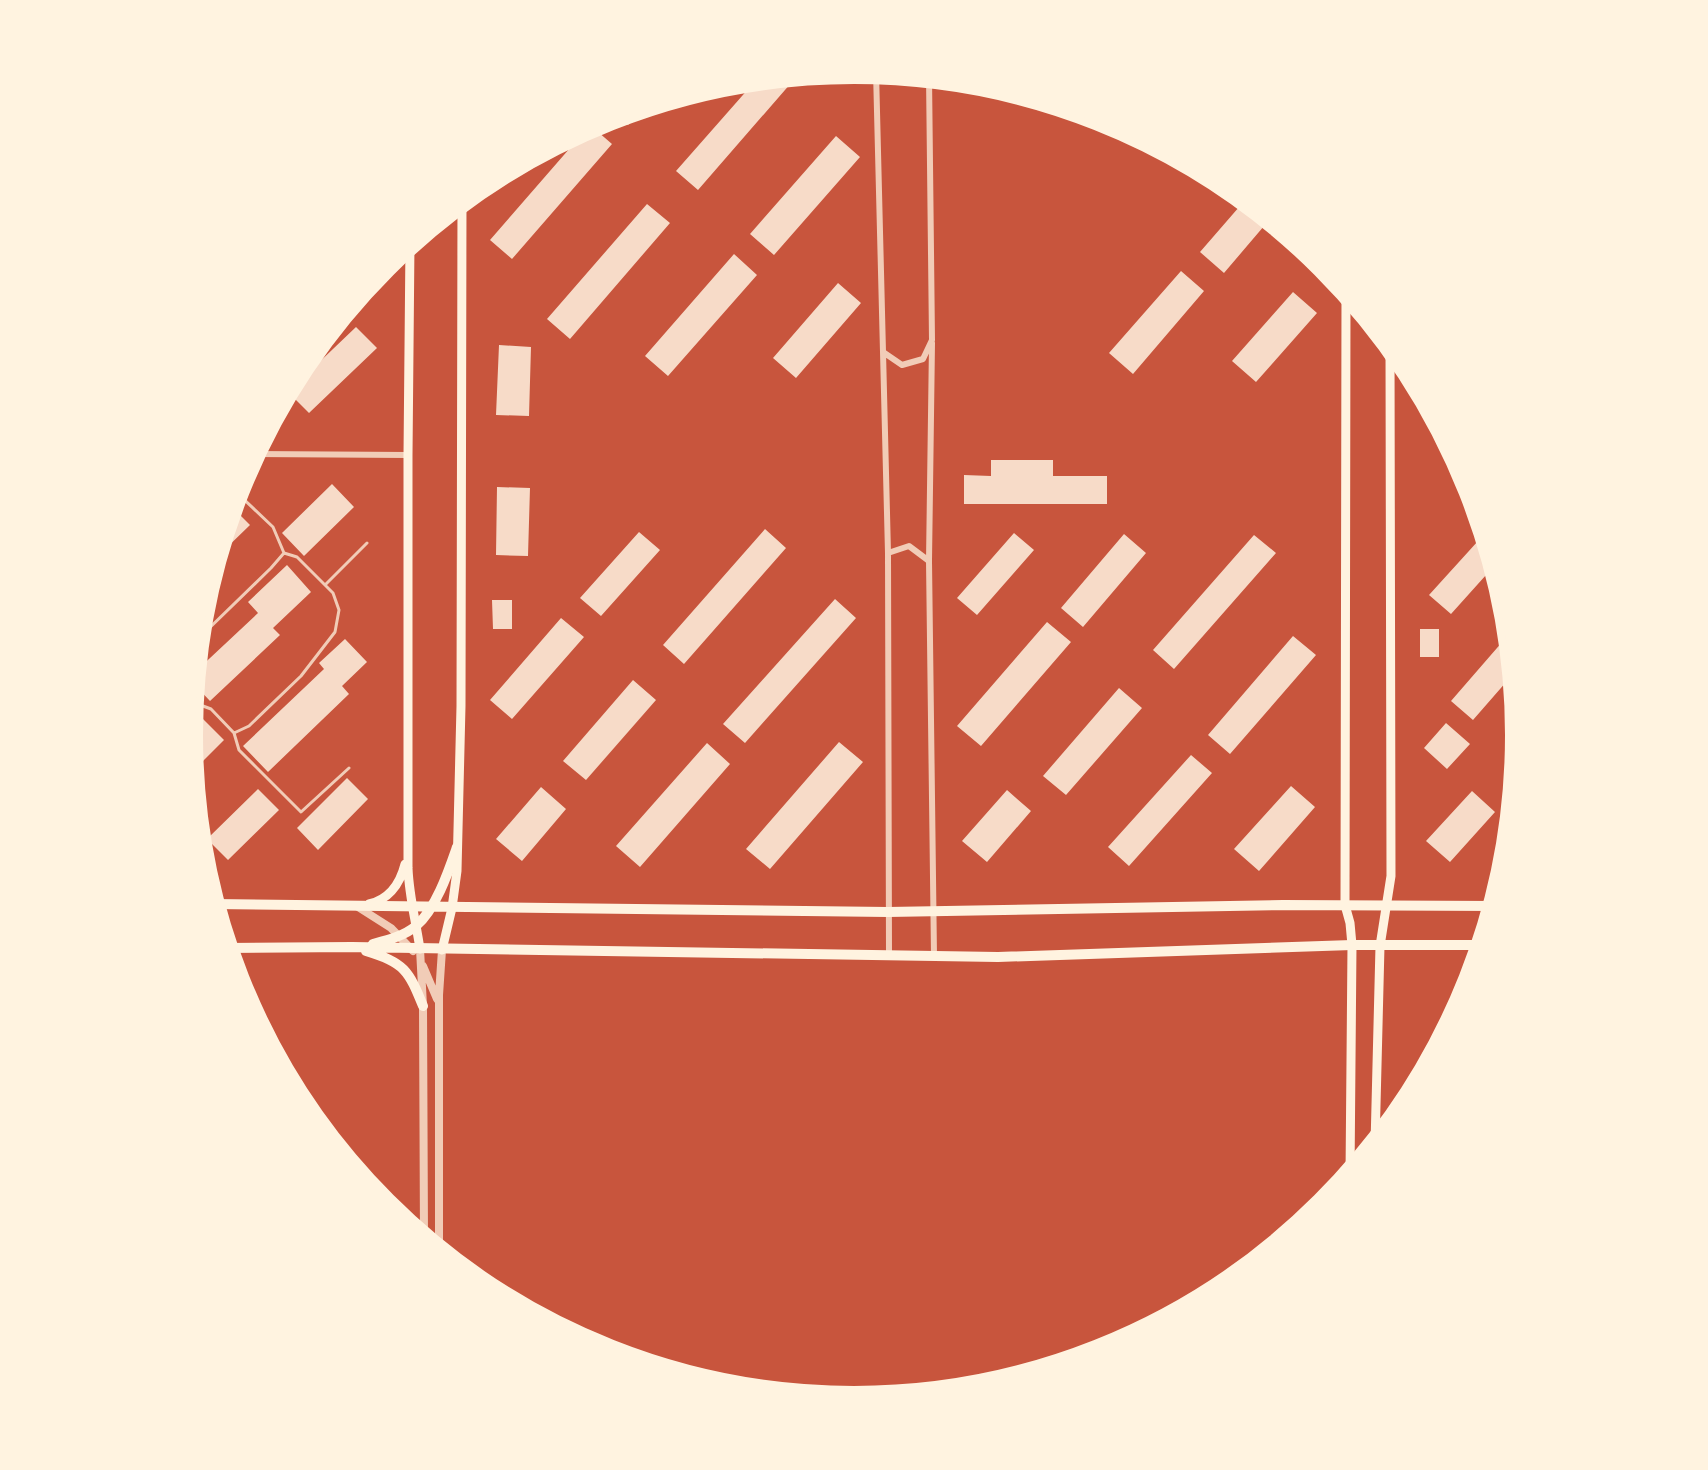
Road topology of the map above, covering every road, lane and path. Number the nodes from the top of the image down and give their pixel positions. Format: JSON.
{"nodes":[{"id":1,"x":876,"y":81,"type":"edge"},
{"id":2,"x":929,"y":84,"type":"edge"},
{"id":3,"x":462,"y":210,"type":"edge"},
{"id":4,"x":410,"y":253,"type":"edge"},
{"id":5,"x":1346,"y":302,"type":"edge"},
{"id":6,"x":932,"y":340,"type":"junction"},
{"id":7,"x":883,"y":352,"type":"junction"},
{"id":8,"x":1390,"y":358,"type":"edge"},
{"id":9,"x":262,"y":454,"type":"edge"},
{"id":10,"x":408,"y":455,"type":"junction"},
{"id":11,"x":243,"y":498,"type":"edge"},
{"id":12,"x":368,"y":543,"type":"dead end"},
{"id":13,"x":284,"y":552,"type":"junction"},
{"id":14,"x":888,"y":553,"type":"junction"},
{"id":15,"x":929,"y":561,"type":"junction"},
{"id":16,"x":325,"y":585,"type":"junction"},
{"id":17,"x":207,"y":630,"type":"edge"},
{"id":18,"x":200,"y":705,"type":"edge"},
{"id":19,"x":234,"y":733,"type":"junction"},
{"id":20,"x":349,"y":768,"type":"dead end"},
{"id":21,"x":457,"y":847,"type":"junction"},
{"id":22,"x":408,"y":850,"type":"junction"},
{"id":23,"x":221,"y":904,"type":"edge"},
{"id":24,"x":1345,"y":905,"type":"junction"},
{"id":25,"x":358,"y":906,"type":"junction"},
{"id":26,"x":1385,"y":906,"type":"junction"},
{"id":27,"x":1487,"y":906,"type":"edge"},
{"id":28,"x":412,"y":907,"type":"junction"},
{"id":29,"x":430,"y":908,"type":"junction"},
{"id":30,"x":452,"y":908,"type":"junction"},
{"id":31,"x":888,"y":912,"type":"junction"},
{"id":32,"x":932,"y":912,"type":"junction"},
{"id":33,"x":417,"y":925,"type":"junction"},
{"id":34,"x":399,"y":936,"type":"junction"},
{"id":35,"x":1352,"y":945,"type":"junction"},
{"id":36,"x":1475,"y":945,"type":"edge"},
{"id":37,"x":1380,"y":946,"type":"junction"},
{"id":38,"x":352,"y":947,"type":"junction"},
{"id":39,"x":234,"y":948,"type":"edge"},
{"id":40,"x":416,"y":949,"type":"junction"},
{"id":41,"x":442,"y":950,"type":"junction"},
{"id":42,"x":890,"y":956,"type":"junction"},
{"id":43,"x":934,"y":956,"type":"junction"},
{"id":44,"x":421,"y":962,"type":"junction"},
{"id":45,"x":439,"y":1005,"type":"junction"},
{"id":46,"x":423,"y":1006,"type":"junction"},
{"id":47,"x":1375,"y":1132,"type":"edge"},
{"id":48,"x":1350,"y":1163,"type":"edge"},
{"id":49,"x":424,"y":1230,"type":"edge"},
{"id":50,"x":439,"y":1242,"type":"edge"}],
"edges":[{"from":1,"to":7,"type":"street"},
{"from":2,"to":6,"type":"street"},
{"from":3,"to":21,"type":"main road"},
{"from":4,"to":10,"type":"main road"},
{"from":5,"to":24,"type":"main road"},
{"from":6,"to":7,"type":"street"},
{"from":6,"to":15,"type":"street"},
{"from":7,"to":14,"type":"street"},
{"from":8,"to":26,"type":"main road"},
{"from":9,"to":10,"type":"street"},
{"from":10,"to":22,"type":"main road"},
{"from":11,"to":13,"type":"lane"},
{"from":12,"to":16,"type":"lane"},
{"from":13,"to":16,"type":"lane"},
{"from":13,"to":17,"type":"lane"},
{"from":14,"to":15,"type":"street"},
{"from":14,"to":31,"type":"street"},
{"from":15,"to":32,"type":"street"},
{"from":16,"to":19,"type":"lane"},
{"from":18,"to":19,"type":"lane"},
{"from":19,"to":20,"type":"lane"},
{"from":21,"to":29,"type":"main road"},
{"from":21,"to":30,"type":"main road"},
{"from":22,"to":25,"type":"main road"},
{"from":22,"to":28,"type":"main road"},
{"from":23,"to":25,"type":"main road"},
{"from":24,"to":26,"type":"main road"},
{"from":24,"to":32,"type":"main road"},
{"from":24,"to":35,"type":"main road"},
{"from":25,"to":28,"type":"main road"},
{"from":25,"to":34,"type":"street"},
{"from":26,"to":27,"type":"main road"},
{"from":26,"to":37,"type":"main road"},
{"from":28,"to":29,"type":"main road"},
{"from":28,"to":33,"type":"main road"},
{"from":29,"to":30,"type":"main road"},
{"from":29,"to":33,"type":"main road"},
{"from":30,"to":31,"type":"main road"},
{"from":30,"to":41,"type":"main road"},
{"from":31,"to":32,"type":"main road"},
{"from":31,"to":42,"type":"street"},
{"from":32,"to":43,"type":"street"},
{"from":33,"to":34,"type":"main road"},
{"from":33,"to":40,"type":"main road"},
{"from":34,"to":38,"type":"main road"},
{"from":34,"to":40,"type":"street"},
{"from":35,"to":37,"type":"main road"},
{"from":35,"to":43,"type":"main road"},
{"from":35,"to":48,"type":"main road"},
{"from":36,"to":37,"type":"main road"},
{"from":37,"to":47,"type":"main road"},
{"from":38,"to":39,"type":"main road"},
{"from":38,"to":40,"type":"main road"},
{"from":38,"to":46,"type":"main road"},
{"from":40,"to":41,"type":"main road"},
{"from":40,"to":44,"type":"street"},
{"from":41,"to":42,"type":"main road"},
{"from":41,"to":45,"type":"street"},
{"from":42,"to":43,"type":"main road"},
{"from":44,"to":45,"type":"street"},
{"from":44,"to":46,"type":"street"},
{"from":45,"to":50,"type":"street"},
{"from":46,"to":49,"type":"street"}]}
